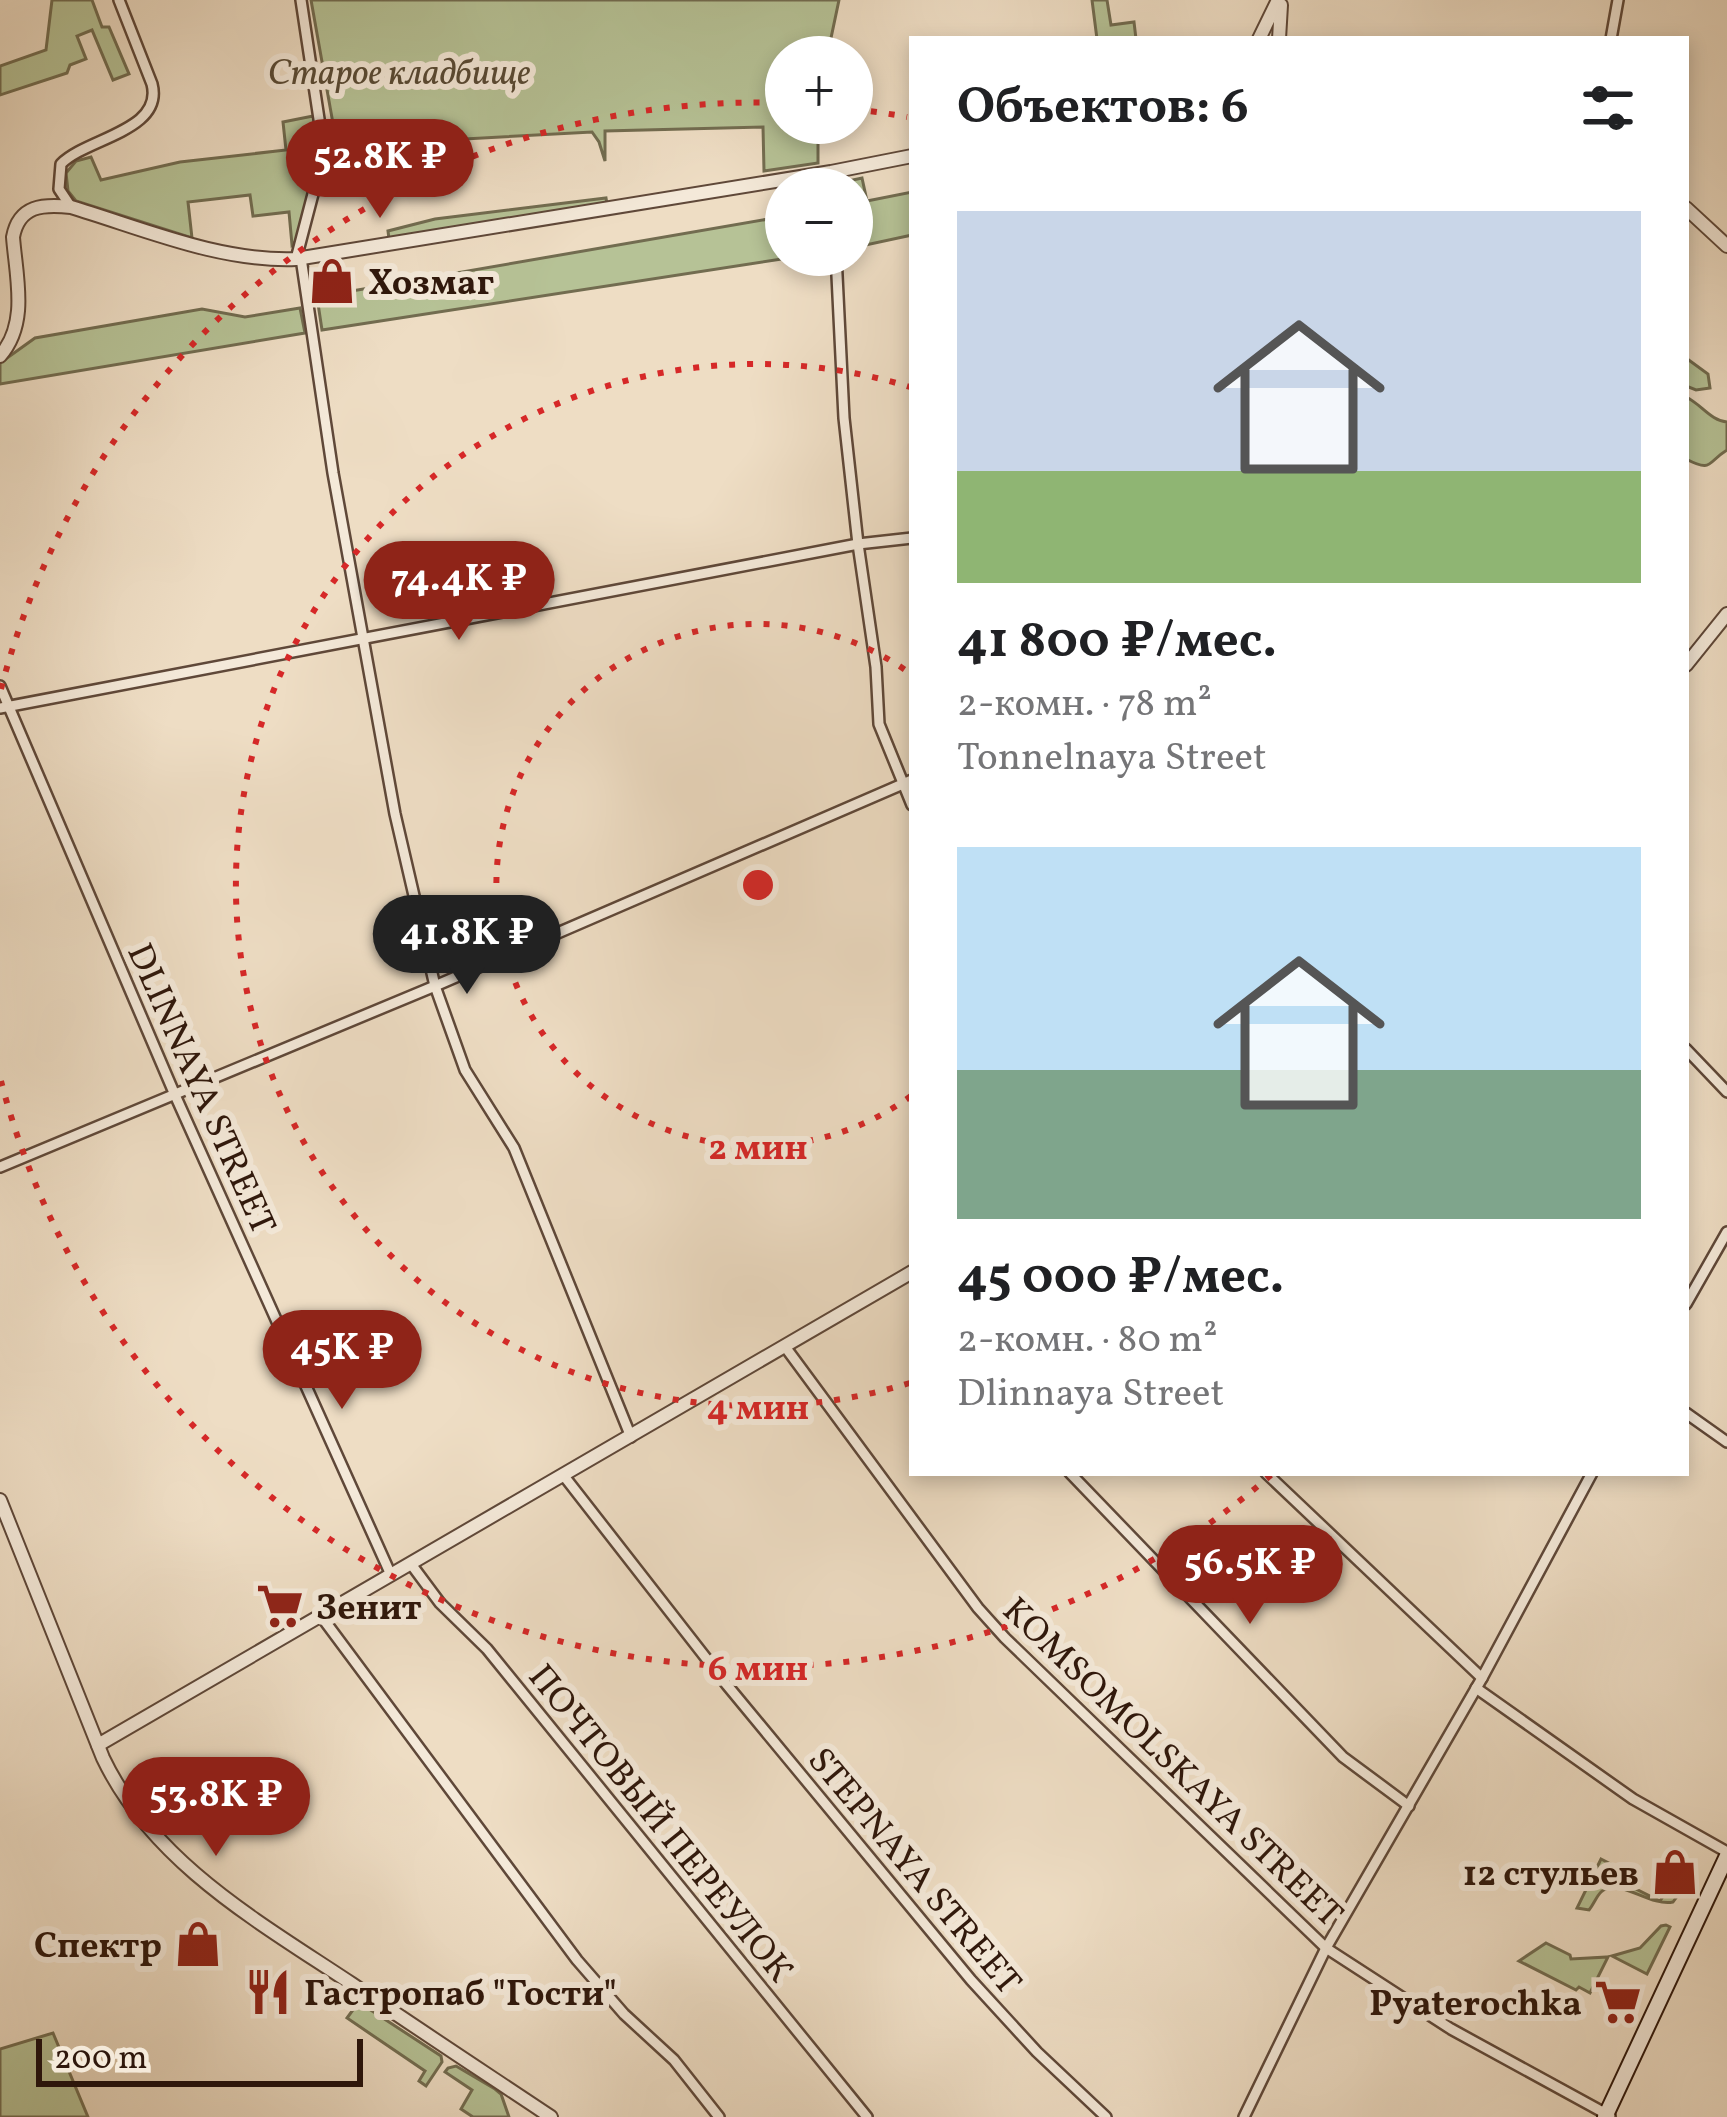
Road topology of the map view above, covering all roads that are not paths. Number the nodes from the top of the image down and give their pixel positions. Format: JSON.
{"nodes":[{"id":1,"x":119,"y":0,"type":"edge"},
{"id":2,"x":301,"y":0,"type":"edge"},
{"id":3,"x":1281,"y":0,"type":"edge"},
{"id":4,"x":1618,"y":0,"type":"edge"},
{"id":5,"x":1260,"y":36,"type":"edge"},
{"id":6,"x":1279,"y":36,"type":"edge"},
{"id":7,"x":1612,"y":36,"type":"edge"},
{"id":8,"x":909,"y":157,"type":"edge"},
{"id":9,"x":851,"y":168,"type":"edge"},
{"id":10,"x":765,"y":183,"type":"edge"},
{"id":11,"x":71,"y":207,"type":"junction"},
{"id":12,"x":1689,"y":211,"type":"edge"},
{"id":13,"x":1727,"y":246,"type":"edge"},
{"id":14,"x":299,"y":258,"type":"junction"},
{"id":15,"x":837,"y":276,"type":"edge"},
{"id":16,"x":0,"y":356,"type":"edge"},
{"id":17,"x":909,"y":538,"type":"edge"},
{"id":18,"x":858,"y":544,"type":"junction"},
{"id":19,"x":1727,"y":614,"type":"edge"},
{"id":20,"x":363,"y":638,"type":"junction"},
{"id":21,"x":1689,"y":661,"type":"edge"},
{"id":22,"x":0,"y":686,"type":"edge"},
{"id":23,"x":4,"y":707,"type":"edge"},
{"id":24,"x":907,"y":782,"type":"edge"},
{"id":25,"x":435,"y":986,"type":"junction"},
{"id":26,"x":1689,"y":1051,"type":"edge"},
{"id":27,"x":1727,"y":1092,"type":"edge"},
{"id":28,"x":175,"y":1095,"type":"junction"},
{"id":29,"x":0,"y":1167,"type":"edge"},
{"id":30,"x":1727,"y":1232,"type":"edge"},
{"id":31,"x":909,"y":1275,"type":"edge"},
{"id":32,"x":1689,"y":1299,"type":"edge"},
{"id":33,"x":786,"y":1348,"type":"junction"},
{"id":34,"x":1689,"y":1415,"type":"edge"},
{"id":35,"x":631,"y":1437,"type":"junction"},
{"id":36,"x":1727,"y":1442,"type":"edge"},
{"id":37,"x":564,"y":1476,"type":"junction"},
{"id":38,"x":1073,"y":1476,"type":"edge"},
{"id":39,"x":1269,"y":1476,"type":"edge"},
{"id":40,"x":1590,"y":1476,"type":"edge"},
{"id":41,"x":0,"y":1500,"type":"edge"},
{"id":42,"x":411,"y":1564,"type":"junction"},
{"id":43,"x":392,"y":1575,"type":"junction"},
{"id":44,"x":321,"y":1616,"type":"junction"},
{"id":45,"x":1479,"y":1683,"type":"junction"},
{"id":46,"x":98,"y":1745,"type":"junction"},
{"id":47,"x":1409,"y":1806,"type":"junction"},
{"id":48,"x":1727,"y":1854,"type":"edge"},
{"id":49,"x":1326,"y":1948,"type":"junction"},
{"id":50,"x":1608,"y":2116,"type":"edge"},
{"id":51,"x":551,"y":2117,"type":"edge"},
{"id":52,"x":719,"y":2117,"type":"edge"},
{"id":53,"x":867,"y":2117,"type":"edge"},
{"id":54,"x":1106,"y":2117,"type":"edge"},
{"id":55,"x":1244,"y":2117,"type":"edge"}],
"edges":[{"from":1,"to":11,"type":"street"},
{"from":2,"to":14,"type":"street"},
{"from":3,"to":5,"type":"street"},
{"from":3,"to":6,"type":"street"},
{"from":4,"to":7,"type":"street"},
{"from":8,"to":9,"type":"street"},
{"from":10,"to":14,"type":"street"},
{"from":11,"to":14,"type":"street"},
{"from":11,"to":16,"type":"street"},
{"from":12,"to":13,"type":"street"},
{"from":14,"to":20,"type":"street"},
{"from":15,"to":18,"type":"street"},
{"from":17,"to":18,"type":"street"},
{"from":18,"to":20,"type":"street"},
{"from":18,"to":24,"type":"street"},
{"from":19,"to":21,"type":"street"},
{"from":20,"to":23,"type":"street"},
{"from":20,"to":25,"type":"street"},
{"from":22,"to":23,"type":"street","name":"DLINNAYA STREET"},
{"from":23,"to":28,"type":"street","name":"DLINNAYA STREET"},
{"from":24,"to":25,"type":"street"},
{"from":25,"to":28,"type":"street"},
{"from":25,"to":35,"type":"street"},
{"from":26,"to":27,"type":"street"},
{"from":28,"to":29,"type":"street"},
{"from":28,"to":43,"type":"street","name":"DLINNAYA STREET"},
{"from":30,"to":32,"type":"street"},
{"from":31,"to":33,"type":"street"},
{"from":33,"to":35,"type":"street"},
{"from":33,"to":49,"type":"street","name":"KOMSOMOLSKAYA STREET"},
{"from":34,"to":36,"type":"street"},
{"from":35,"to":37,"type":"street"},
{"from":37,"to":42,"type":"street"},
{"from":37,"to":54,"type":"street","name":"STEPNAYA STREET"},
{"from":38,"to":47,"type":"street"},
{"from":39,"to":45,"type":"street"},
{"from":40,"to":45,"type":"street"},
{"from":41,"to":46,"type":"street"},
{"from":42,"to":43,"type":"street"},
{"from":42,"to":53,"type":"street","name":"ПОЧТОВЫЙ ПЕРЕУЛОК"},
{"from":43,"to":44,"type":"street"},
{"from":44,"to":46,"type":"street"},
{"from":44,"to":52,"type":"street"},
{"from":45,"to":47,"type":"street"},
{"from":45,"to":48,"type":"street"},
{"from":46,"to":51,"type":"street"},
{"from":47,"to":49,"type":"street"},
{"from":48,"to":50,"type":"main road"},
{"from":49,"to":50,"type":"street","name":"KOMSOMOLSKAYA STREET"},
{"from":49,"to":55,"type":"street"}]}
